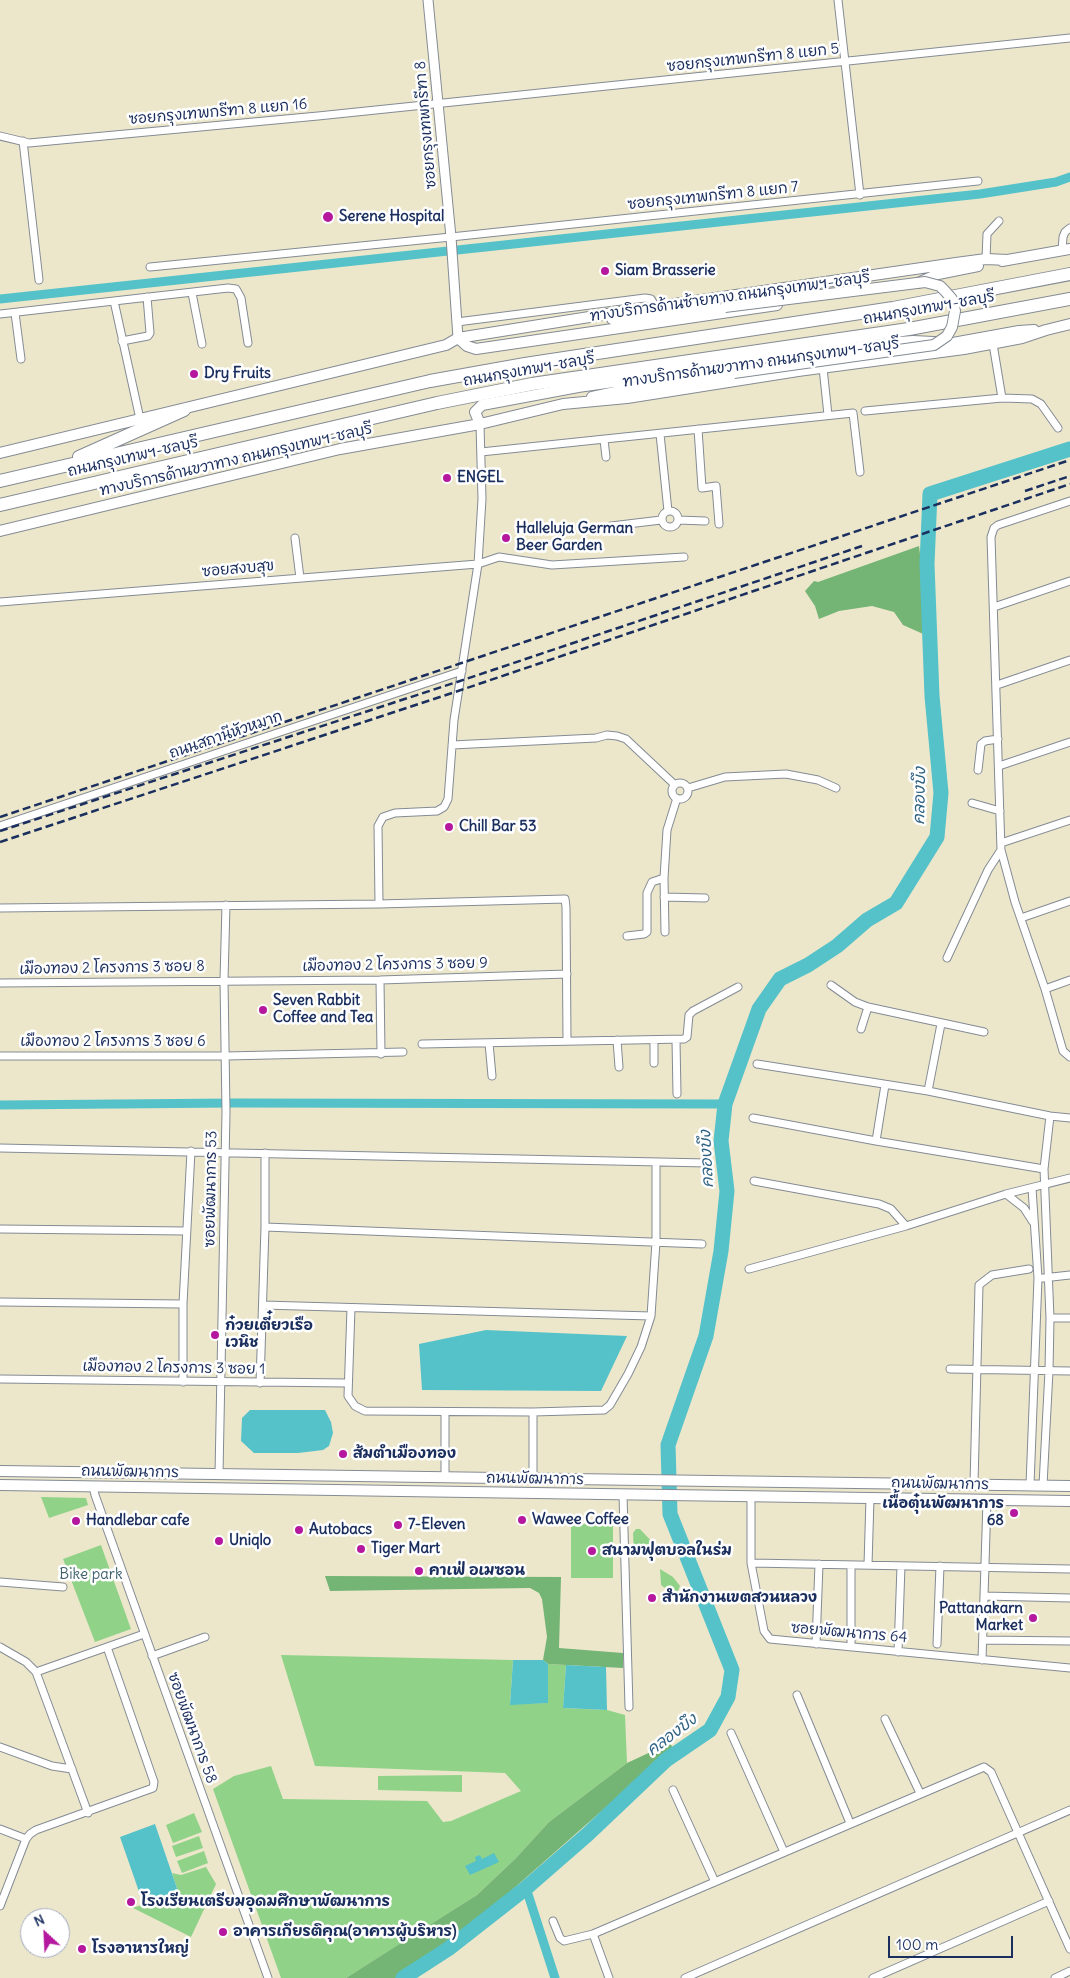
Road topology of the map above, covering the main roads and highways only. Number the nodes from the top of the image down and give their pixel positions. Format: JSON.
{"nodes":[{"id":1,"x":1066,"y":250,"type":"edge"},
{"id":2,"x":1008,"y":260,"type":"junction"},
{"id":3,"x":1070,"y":274,"type":"edge"},
{"id":4,"x":1070,"y":299,"type":"edge"},
{"id":5,"x":588,"y":317,"type":"junction"},
{"id":6,"x":553,"y":322,"type":"junction"},
{"id":7,"x":1070,"y":324,"type":"edge"},
{"id":8,"x":1046,"y":330,"type":"junction"},
{"id":9,"x":475,"y":335,"type":"junction"},
{"id":10,"x":458,"y":338,"type":"junction"},
{"id":11,"x":555,"y":338,"type":"junction"},
{"id":12,"x":486,"y":348,"type":"junction"},
{"id":13,"x":562,"y":404,"type":"junction"},
{"id":14,"x":184,"y":410,"type":"junction"},
{"id":15,"x":480,"y":424,"type":"junction"},
{"id":16,"x":0,"y":453,"type":"edge"},
{"id":17,"x":54,"y":469,"type":"junction"},
{"id":18,"x":0,"y":481,"type":"edge"},
{"id":19,"x":58,"y":491,"type":"junction"},
{"id":20,"x":0,"y":504,"type":"edge"},
{"id":21,"x":0,"y":511,"type":"edge"},
{"id":22,"x":0,"y":531,"type":"edge"},
{"id":23,"x":0,"y":1471,"type":"edge"},
{"id":24,"x":94,"y":1472,"type":"junction"},
{"id":25,"x":219,"y":1474,"type":"junction"},
{"id":26,"x":490,"y":1478,"type":"junction"},
{"id":27,"x":0,"y":1484,"type":"edge"},
{"id":28,"x":988,"y":1485,"type":"junction"},
{"id":29,"x":93,"y":1486,"type":"junction"},
{"id":30,"x":1070,"y":1486,"type":"edge"},
{"id":31,"x":224,"y":1489,"type":"junction"},
{"id":32,"x":490,"y":1493,"type":"junction"},
{"id":33,"x":987,"y":1500,"type":"junction"},
{"id":34,"x":1070,"y":1501,"type":"edge"}],
"edges":[{"from":1,"to":2,"type":"main road","name":"ทางบริการด้านซ้ายทาง ถนนกรุงเทพฯ-ชลบุรี"},
{"from":2,"to":5,"type":"main road","name":"ทางบริการด้านซ้ายทาง ถนนกรุงเทพฯ-ชลบุรี"},
{"from":2,"to":11,"type":"main road","name":"ทางบริการด้านซ้ายทาง ถนนกรุงเทพฯ-ชลบุรี"},
{"from":3,"to":17,"type":"highway","name":"ถนนกรุงเทพฯ-ชลบุรี"},
{"from":4,"to":19,"type":"highway","name":"ถนนกรุงเทพฯ-ชลบุรี"},
{"from":5,"to":6,"type":"main road","name":"ทางบริการด้านซ้ายทาง ถนนกรุงเทพฯ-ชลบุรี"},
{"from":5,"to":13,"type":"main road","bridge":true},
{"from":6,"to":9,"type":"main road","name":"ทางบริการด้านซ้ายทาง ถนนกรุงเทพฯ-ชลบุรี"},
{"from":6,"to":11,"type":"main road"},
{"from":7,"to":8,"type":"main road","name":"ทางบริการด้านขวาทาง ถนนกรุงเทพฯ-ชลบุรี"},
{"from":8,"to":13,"type":"main road","name":"ทางบริการด้านขวาทาง ถนนกรุงเทพฯ-ชลบุรี"},
{"from":8,"to":15,"type":"main road","name":"ทางบริการด้านขวาทาง ถนนกรุงเทพฯ-ชลบุรี"},
{"from":9,"to":10,"type":"main road","name":"ทางบริการด้านซ้ายทาง ถนนกรุงเทพฯ-ชลบุรี"},
{"from":9,"to":12,"type":"main road"},
{"from":10,"to":12,"type":"main road","name":"ทางบริการด้านซ้ายทาง ถนนกรุงเทพฯ-ชลบุรี"},
{"from":10,"to":14,"type":"main road","name":"ทางบริการด้านซ้ายทาง ถนนกรุงเทพฯ-ชลบุรี"},
{"from":11,"to":12,"type":"main road","name":"ทางบริการด้านซ้ายทาง ถนนกรุงเทพฯ-ชลบุรี"},
{"from":13,"to":15,"type":"main road","name":"ทางบริการด้านขวาทาง ถนนกรุงเทพฯ-ชลบุรี"},
{"from":14,"to":16,"type":"main road","name":"ทางบริการด้านซ้ายทาง ถนนกรุงเทพฯ-ชลบุรี"},
{"from":14,"to":17,"type":"highway"},
{"from":15,"to":22,"type":"main road","name":"ทางบริการด้านขวาทาง ถนนกรุงเทพฯ-ชลบุรี"},
{"from":17,"to":18,"type":"highway","name":"ถนนกรุงเทพฯ-ชลบุรี"},
{"from":19,"to":20,"type":"highway","name":"ถนนกรุงเทพฯ-ชลบุรี"},
{"from":19,"to":21,"type":"highway"},
{"from":23,"to":24,"type":"main road","name":"ถนนพัฒนาการ"},
{"from":24,"to":25,"type":"main road","name":"ถนนพัฒนาการ"},
{"from":24,"to":29,"type":"main road"},
{"from":25,"to":26,"type":"main road","name":"ถนนพัฒนาการ"},
{"from":25,"to":31,"type":"main road"},
{"from":26,"to":28,"type":"main road","name":"ถนนพัฒนาการ"},
{"from":26,"to":32,"type":"main road"},
{"from":27,"to":29,"type":"main road","name":"ถนนพัฒนาการ"},
{"from":28,"to":30,"type":"main road","name":"ถนนพัฒนาการ"},
{"from":28,"to":33,"type":"main road"},
{"from":29,"to":31,"type":"main road","name":"ถนนพัฒนาการ"},
{"from":31,"to":32,"type":"main road","name":"ถนนพัฒนาการ"},
{"from":32,"to":33,"type":"main road","name":"ถนนพัฒนาการ"},
{"from":33,"to":34,"type":"main road","name":"ถนนพัฒนาการ"}]}
